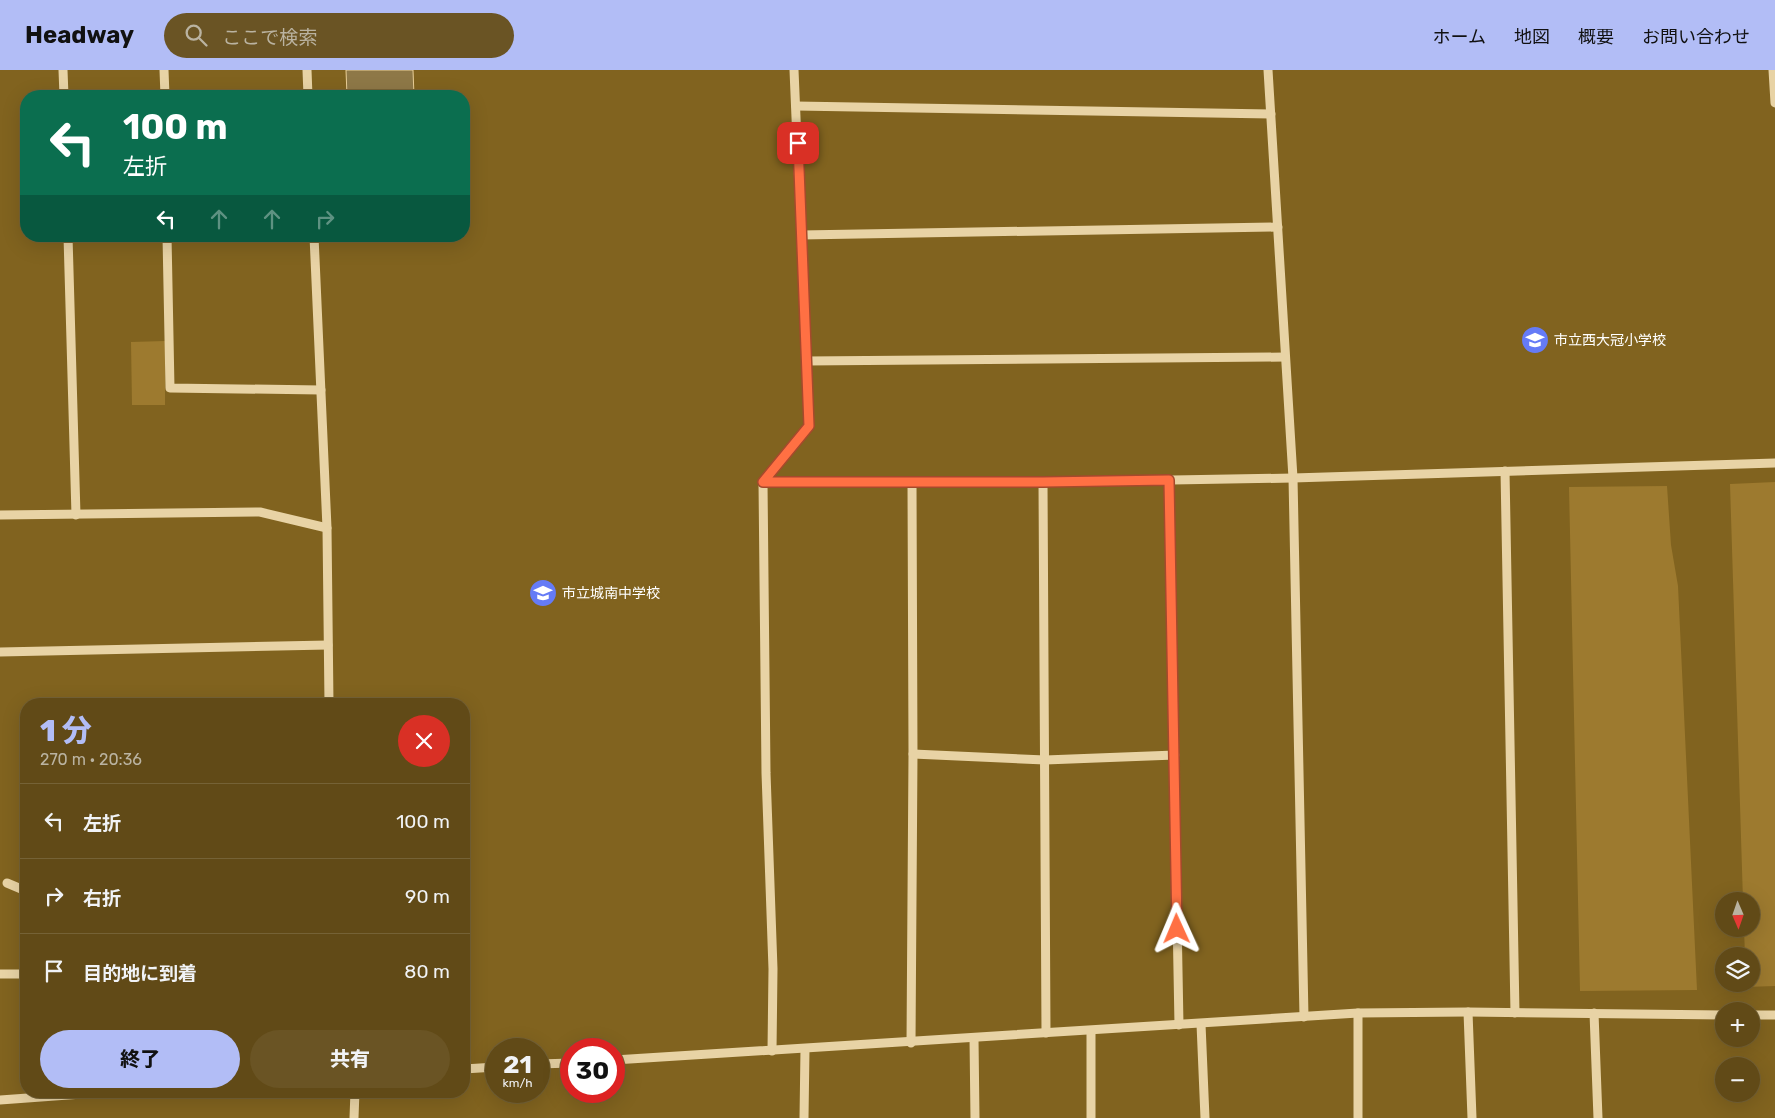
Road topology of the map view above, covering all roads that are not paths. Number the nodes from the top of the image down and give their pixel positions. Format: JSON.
{"nodes":[{"id":1,"x":63,"y":70,"type":"edge"},
{"id":2,"x":164,"y":70,"type":"edge"},
{"id":3,"x":306,"y":70,"type":"edge"},
{"id":4,"x":794,"y":70,"type":"edge"},
{"id":5,"x":1268,"y":70,"type":"edge"},
{"id":6,"x":1774,"y":70,"type":"edge"},
{"id":7,"x":1775,"y":86,"type":"edge"},
{"id":8,"x":64,"y":90,"type":"edge"},
{"id":9,"x":165,"y":90,"type":"edge"},
{"id":10,"x":308,"y":90,"type":"edge"},
{"id":11,"x":1775,"y":103,"type":"edge"},
{"id":12,"x":796,"y":106,"type":"junction"},
{"id":13,"x":1271,"y":114,"type":"junction"},
{"id":14,"x":1278,"y":227,"type":"junction"},
{"id":15,"x":801,"y":235,"type":"junction"},
{"id":16,"x":68,"y":242,"type":"edge"},
{"id":17,"x":167,"y":242,"type":"edge"},
{"id":18,"x":314,"y":242,"type":"edge"},
{"id":19,"x":1286,"y":357,"type":"junction"},
{"id":20,"x":806,"y":361,"type":"junction"},
{"id":21,"x":321,"y":390,"type":"junction"},
{"id":22,"x":1775,"y":462,"type":"edge"},
{"id":23,"x":1505,"y":472,"type":"junction"},
{"id":24,"x":1293,"y":478,"type":"junction"},
{"id":25,"x":1169,"y":480,"type":"junction"},
{"id":26,"x":763,"y":482,"type":"junction"},
{"id":27,"x":912,"y":482,"type":"junction"},
{"id":28,"x":1043,"y":482,"type":"junction"},
{"id":29,"x":76,"y":514,"type":"junction"},
{"id":30,"x":0,"y":515,"type":"edge"},
{"id":31,"x":327,"y":528,"type":"junction"},
{"id":32,"x":328,"y":645,"type":"junction"},
{"id":33,"x":0,"y":652,"type":"edge"},
{"id":34,"x":329,"y":698,"type":"edge"},
{"id":35,"x":913,"y":754,"type":"junction"},
{"id":36,"x":1175,"y":756,"type":"junction"},
{"id":37,"x":1045,"y":760,"type":"junction"},
{"id":38,"x":6,"y":884,"type":"dead end"},
{"id":39,"x":20,"y":889,"type":"edge"},
{"id":40,"x":0,"y":974,"type":"edge"},
{"id":41,"x":20,"y":974,"type":"edge"},
{"id":42,"x":1468,"y":1012,"type":"junction"},
{"id":43,"x":1358,"y":1013,"type":"junction"},
{"id":44,"x":1515,"y":1013,"type":"junction"},
{"id":45,"x":1594,"y":1013,"type":"junction"},
{"id":46,"x":1715,"y":1015,"type":"edge"},
{"id":47,"x":1760,"y":1015,"type":"edge"},
{"id":48,"x":1775,"y":1015,"type":"edge"},
{"id":49,"x":1304,"y":1017,"type":"junction"},
{"id":50,"x":1201,"y":1024,"type":"junction"},
{"id":51,"x":1179,"y":1025,"type":"junction"},
{"id":52,"x":1091,"y":1031,"type":"junction"},
{"id":53,"x":1046,"y":1033,"type":"junction"},
{"id":54,"x":974,"y":1038,"type":"junction"},
{"id":55,"x":911,"y":1042,"type":"junction"},
{"id":56,"x":805,"y":1049,"type":"junction"},
{"id":57,"x":772,"y":1051,"type":"junction"},
{"id":58,"x":625,"y":1059,"type":"edge"},
{"id":59,"x":485,"y":1068,"type":"edge"},
{"id":60,"x":470,"y":1069,"type":"edge"},
{"id":61,"x":27,"y":1098,"type":"edge"},
{"id":62,"x":355,"y":1098,"type":"edge"},
{"id":63,"x":0,"y":1100,"type":"edge"},
{"id":64,"x":354,"y":1118,"type":"edge"},
{"id":65,"x":804,"y":1118,"type":"edge"},
{"id":66,"x":975,"y":1118,"type":"edge"},
{"id":67,"x":1091,"y":1118,"type":"edge"},
{"id":68,"x":1205,"y":1118,"type":"edge"},
{"id":69,"x":1358,"y":1118,"type":"edge"},
{"id":70,"x":1472,"y":1118,"type":"edge"},
{"id":71,"x":1598,"y":1118,"type":"edge"}],
"edges":[{"from":1,"to":8,"type":"street"},
{"from":2,"to":9,"type":"street"},
{"from":3,"to":10,"type":"street"},
{"from":4,"to":12,"type":"street"},
{"from":5,"to":13,"type":"street"},
{"from":6,"to":7,"type":"street"},
{"from":7,"to":11,"type":"street"},
{"from":12,"to":13,"type":"street"},
{"from":12,"to":15,"type":"street"},
{"from":13,"to":14,"type":"street"},
{"from":14,"to":15,"type":"street"},
{"from":14,"to":19,"type":"street"},
{"from":15,"to":20,"type":"street"},
{"from":16,"to":29,"type":"street"},
{"from":17,"to":21,"type":"street"},
{"from":18,"to":21,"type":"street"},
{"from":19,"to":20,"type":"street"},
{"from":19,"to":24,"type":"street"},
{"from":20,"to":26,"type":"street"},
{"from":21,"to":31,"type":"street"},
{"from":22,"to":23,"type":"street"},
{"from":23,"to":24,"type":"street"},
{"from":23,"to":44,"type":"street"},
{"from":24,"to":25,"type":"street"},
{"from":24,"to":49,"type":"street"},
{"from":25,"to":28,"type":"street"},
{"from":25,"to":36,"type":"street"},
{"from":26,"to":27,"type":"street"},
{"from":26,"to":57,"type":"street"},
{"from":27,"to":28,"type":"street"},
{"from":27,"to":35,"type":"street"},
{"from":28,"to":37,"type":"street"},
{"from":29,"to":30,"type":"street"},
{"from":29,"to":31,"type":"street"},
{"from":31,"to":32,"type":"street"},
{"from":32,"to":33,"type":"street"},
{"from":32,"to":34,"type":"street"},
{"from":35,"to":37,"type":"street"},
{"from":35,"to":55,"type":"street"},
{"from":36,"to":37,"type":"street"},
{"from":36,"to":51,"type":"street"},
{"from":37,"to":53,"type":"street"},
{"from":38,"to":39,"type":"street"},
{"from":40,"to":41,"type":"street"},
{"from":42,"to":43,"type":"street"},
{"from":42,"to":44,"type":"street"},
{"from":42,"to":70,"type":"street"},
{"from":43,"to":49,"type":"street"},
{"from":43,"to":69,"type":"street"},
{"from":44,"to":45,"type":"street"},
{"from":45,"to":46,"type":"street"},
{"from":45,"to":71,"type":"street"},
{"from":47,"to":48,"type":"street"},
{"from":49,"to":50,"type":"street"},
{"from":50,"to":51,"type":"street"},
{"from":50,"to":68,"type":"street"},
{"from":51,"to":52,"type":"street"},
{"from":52,"to":53,"type":"street"},
{"from":52,"to":67,"type":"street"},
{"from":53,"to":54,"type":"street"},
{"from":54,"to":55,"type":"street"},
{"from":54,"to":66,"type":"street"},
{"from":55,"to":56,"type":"street"},
{"from":56,"to":57,"type":"street"},
{"from":56,"to":65,"type":"street"},
{"from":57,"to":58,"type":"street"},
{"from":59,"to":60,"type":"street"},
{"from":61,"to":63,"type":"street"},
{"from":62,"to":64,"type":"street"}]}
